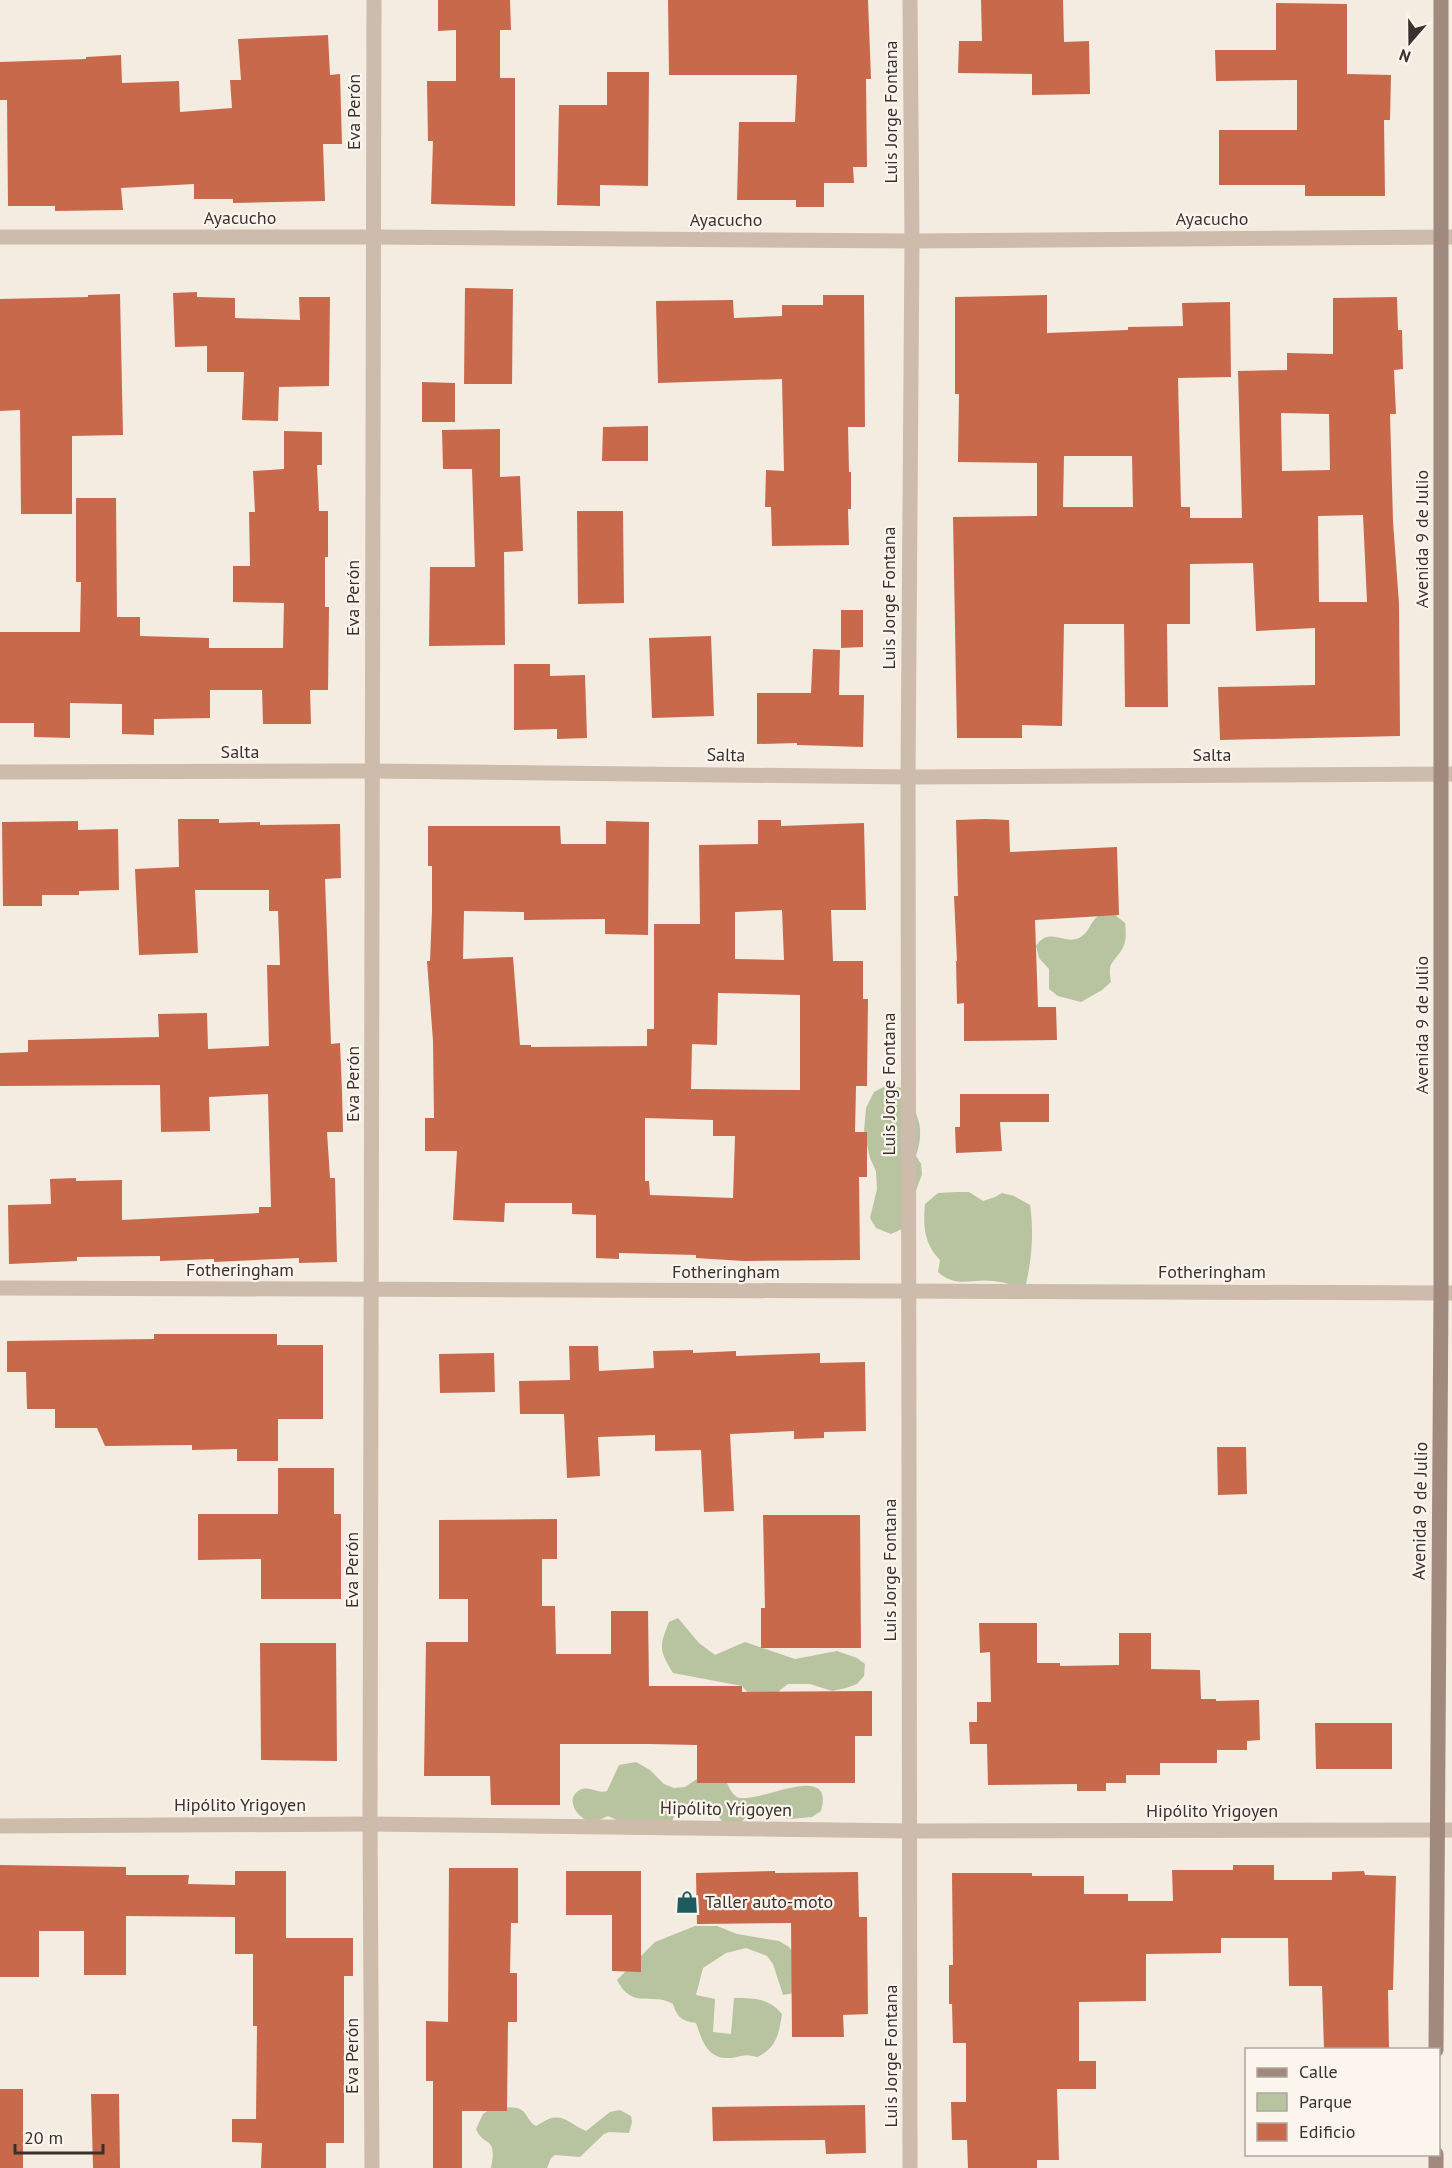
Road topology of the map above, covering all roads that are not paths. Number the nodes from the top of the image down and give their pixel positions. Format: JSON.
{"nodes":[{"id":1,"x":374,"y":0,"type":"edge"},
{"id":2,"x":910,"y":0,"type":"edge"},
{"id":3,"x":1441,"y":0,"type":"edge"},
{"id":4,"x":0,"y":237,"type":"edge"},
{"id":5,"x":374,"y":237,"type":"junction"},
{"id":6,"x":1447,"y":237,"type":"edge"},
{"id":7,"x":912,"y":241,"type":"junction"},
{"id":8,"x":0,"y":771,"type":"edge"},
{"id":9,"x":372,"y":771,"type":"junction"},
{"id":10,"x":1447,"y":774,"type":"edge"},
{"id":11,"x":908,"y":777,"type":"junction"},
{"id":12,"x":0,"y":1288,"type":"edge"},
{"id":13,"x":373,"y":1290,"type":"junction"},
{"id":14,"x":909,"y":1292,"type":"junction"},
{"id":15,"x":1447,"y":1294,"type":"edge"},
{"id":16,"x":370,"y":1824,"type":"junction"},
{"id":17,"x":0,"y":1826,"type":"edge"},
{"id":18,"x":1436,"y":1830,"type":"junction"},
{"id":19,"x":1452,"y":1830,"type":"edge"},
{"id":20,"x":910,"y":1831,"type":"junction"},
{"id":21,"x":1436,"y":2048,"type":"edge"},
{"id":22,"x":372,"y":2168,"type":"edge"},
{"id":23,"x":910,"y":2168,"type":"edge"}],
"edges":[{"from":1,"to":5,"type":"street","name":"Eva Perón"},
{"from":2,"to":7,"type":"street","name":"Luis Jorge Fontana"},
{"from":3,"to":6,"type":"main road","name":"Avenida 9 de Julio"},
{"from":4,"to":5,"type":"street","name":"Ayacucho"},
{"from":5,"to":7,"type":"street","name":"Ayacucho"},
{"from":5,"to":9,"type":"street","name":"Eva Perón"},
{"from":6,"to":7,"type":"street","name":"Ayacucho"},
{"from":6,"to":10,"type":"main road","name":"Avenida 9 de Julio"},
{"from":7,"to":11,"type":"street","name":"Luis Jorge Fontana"},
{"from":8,"to":9,"type":"street","name":"Salta"},
{"from":9,"to":11,"type":"street","name":"Salta"},
{"from":9,"to":13,"type":"street","name":"Eva Perón"},
{"from":10,"to":11,"type":"street","name":"Salta"},
{"from":10,"to":15,"type":"main road","name":"Avenida 9 de Julio"},
{"from":11,"to":14,"type":"street","name":"Luis Jorge Fontana"},
{"from":12,"to":13,"type":"street","name":"Fotheringham"},
{"from":13,"to":14,"type":"street","name":"Fotheringham"},
{"from":13,"to":16,"type":"street","name":"Eva Perón"},
{"from":14,"to":15,"type":"street","name":"Fotheringham"},
{"from":14,"to":20,"type":"street","name":"Luis Jorge Fontana"},
{"from":15,"to":18,"type":"main road","name":"Avenida 9 de Julio"},
{"from":16,"to":17,"type":"street","name":"Hipólito Yrigoyen"},
{"from":16,"to":20,"type":"street","name":"Hipólito Yrigoyen"},
{"from":16,"to":22,"type":"street","name":"Eva Perón"},
{"from":18,"to":19,"type":"street","name":"Hipólito Yrigoyen"},
{"from":18,"to":20,"type":"street","name":"Hipólito Yrigoyen"},
{"from":18,"to":21,"type":"main road","name":"Avenida 9 de Julio"},
{"from":20,"to":23,"type":"street","name":"Luis Jorge Fontana"}]}
